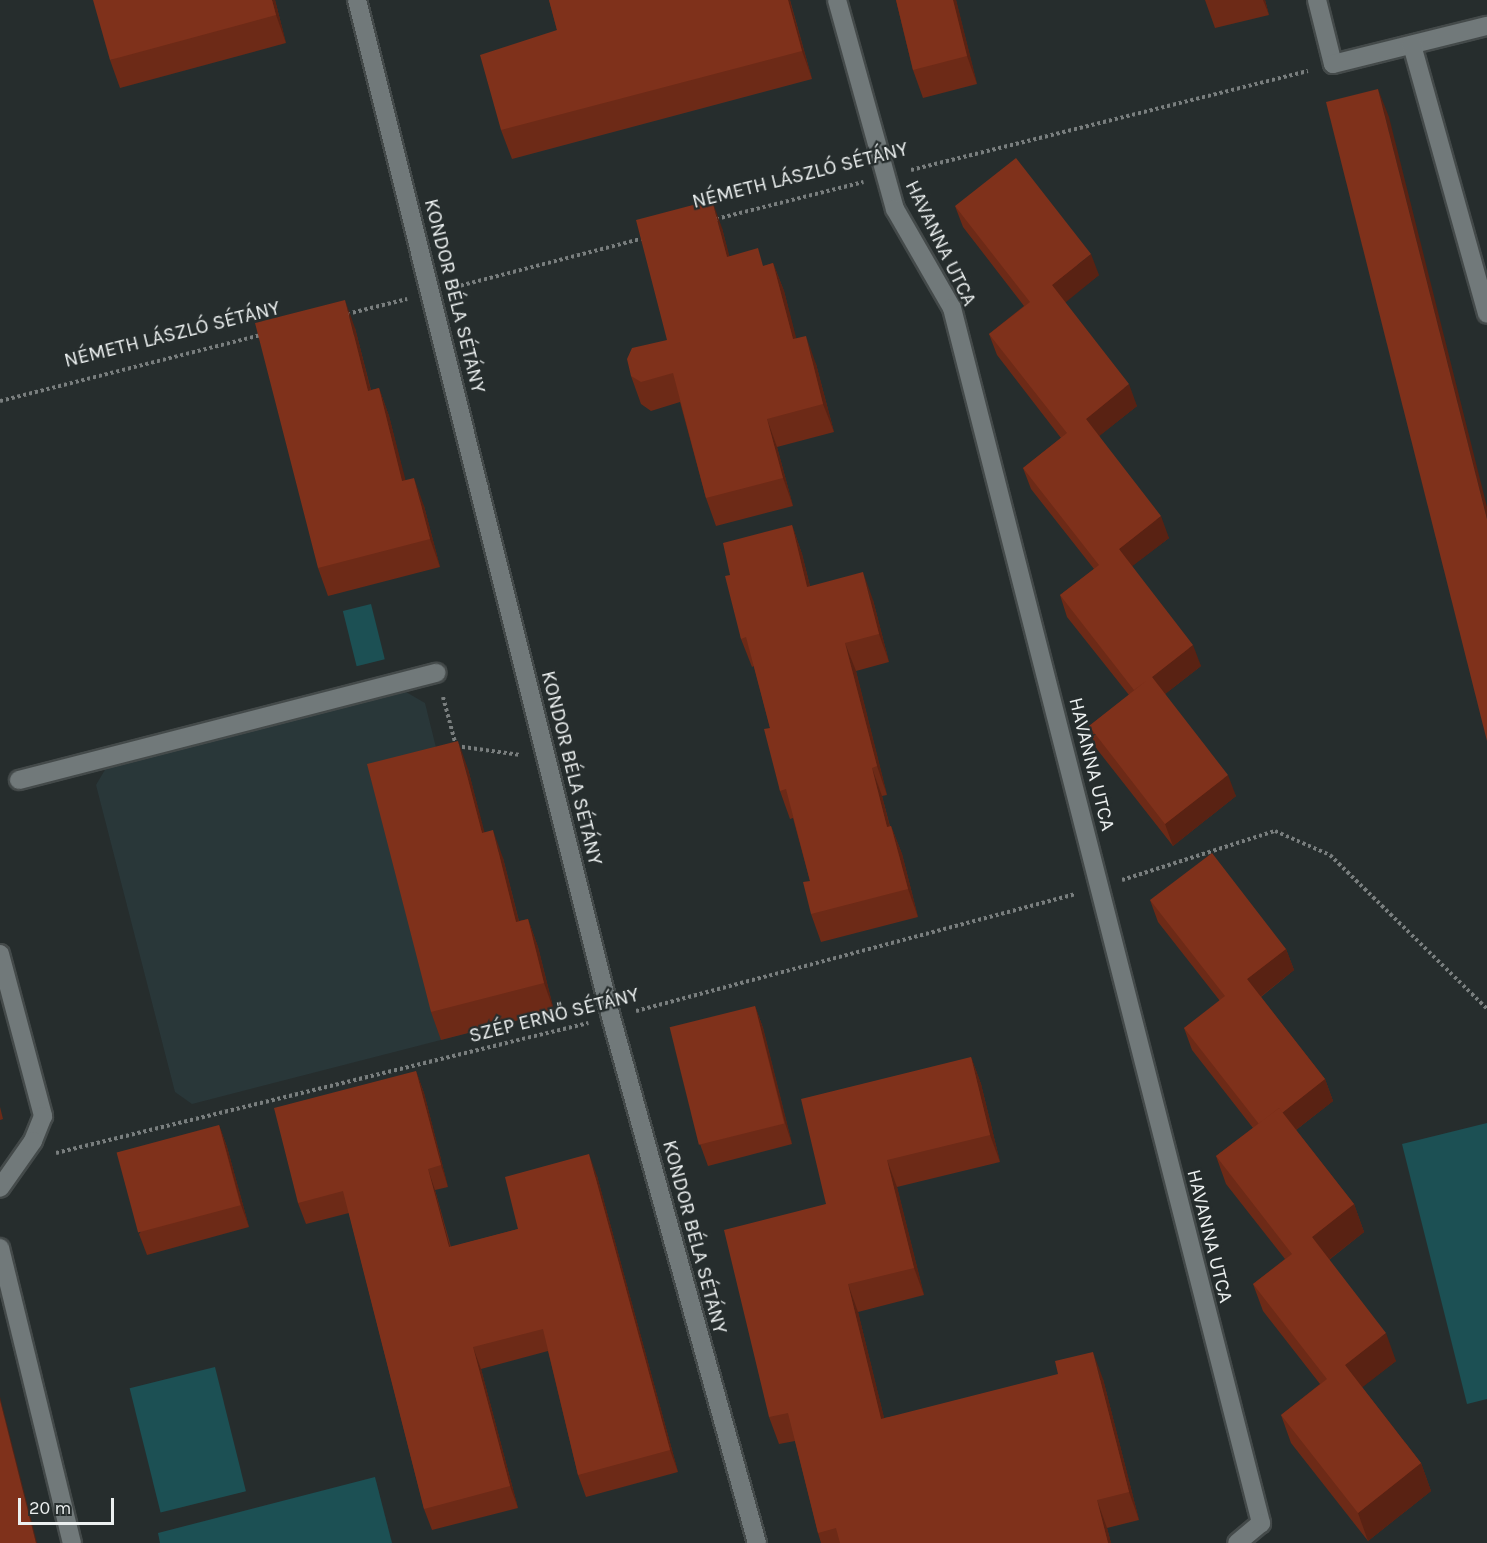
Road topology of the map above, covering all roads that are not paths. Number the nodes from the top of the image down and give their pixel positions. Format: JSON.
{"nodes":[{"id":1,"x":357,"y":0,"type":"edge"},
{"id":2,"x":837,"y":0,"type":"edge"},
{"id":3,"x":1317,"y":0,"type":"edge"},
{"id":4,"x":1487,"y":26,"type":"edge"},
{"id":5,"x":1412,"y":45,"type":"junction"},
{"id":6,"x":1487,"y":314,"type":"edge"},
{"id":7,"x":437,"y":673,"type":"road end"},
{"id":8,"x":19,"y":780,"type":"dead end"},
{"id":9,"x":0,"y":954,"type":"edge"},
{"id":10,"x":0,"y":1188,"type":"edge"},
{"id":11,"x":0,"y":1248,"type":"edge"},
{"id":12,"x":72,"y":1543,"type":"edge"},
{"id":13,"x":757,"y":1543,"type":"edge"},
{"id":14,"x":1237,"y":1543,"type":"edge"}],
"edges":[{"from":1,"to":13,"type":"street","name":"KONDOR BÉLA SÉTÁNY"},
{"from":2,"to":14,"type":"street","name":"HAVANNA UTCA"},
{"from":3,"to":5,"type":"street"},
{"from":4,"to":5,"type":"street"},
{"from":5,"to":6,"type":"street"},
{"from":7,"to":8,"type":"street"},
{"from":9,"to":10,"type":"street"},
{"from":11,"to":12,"type":"street"}]}
